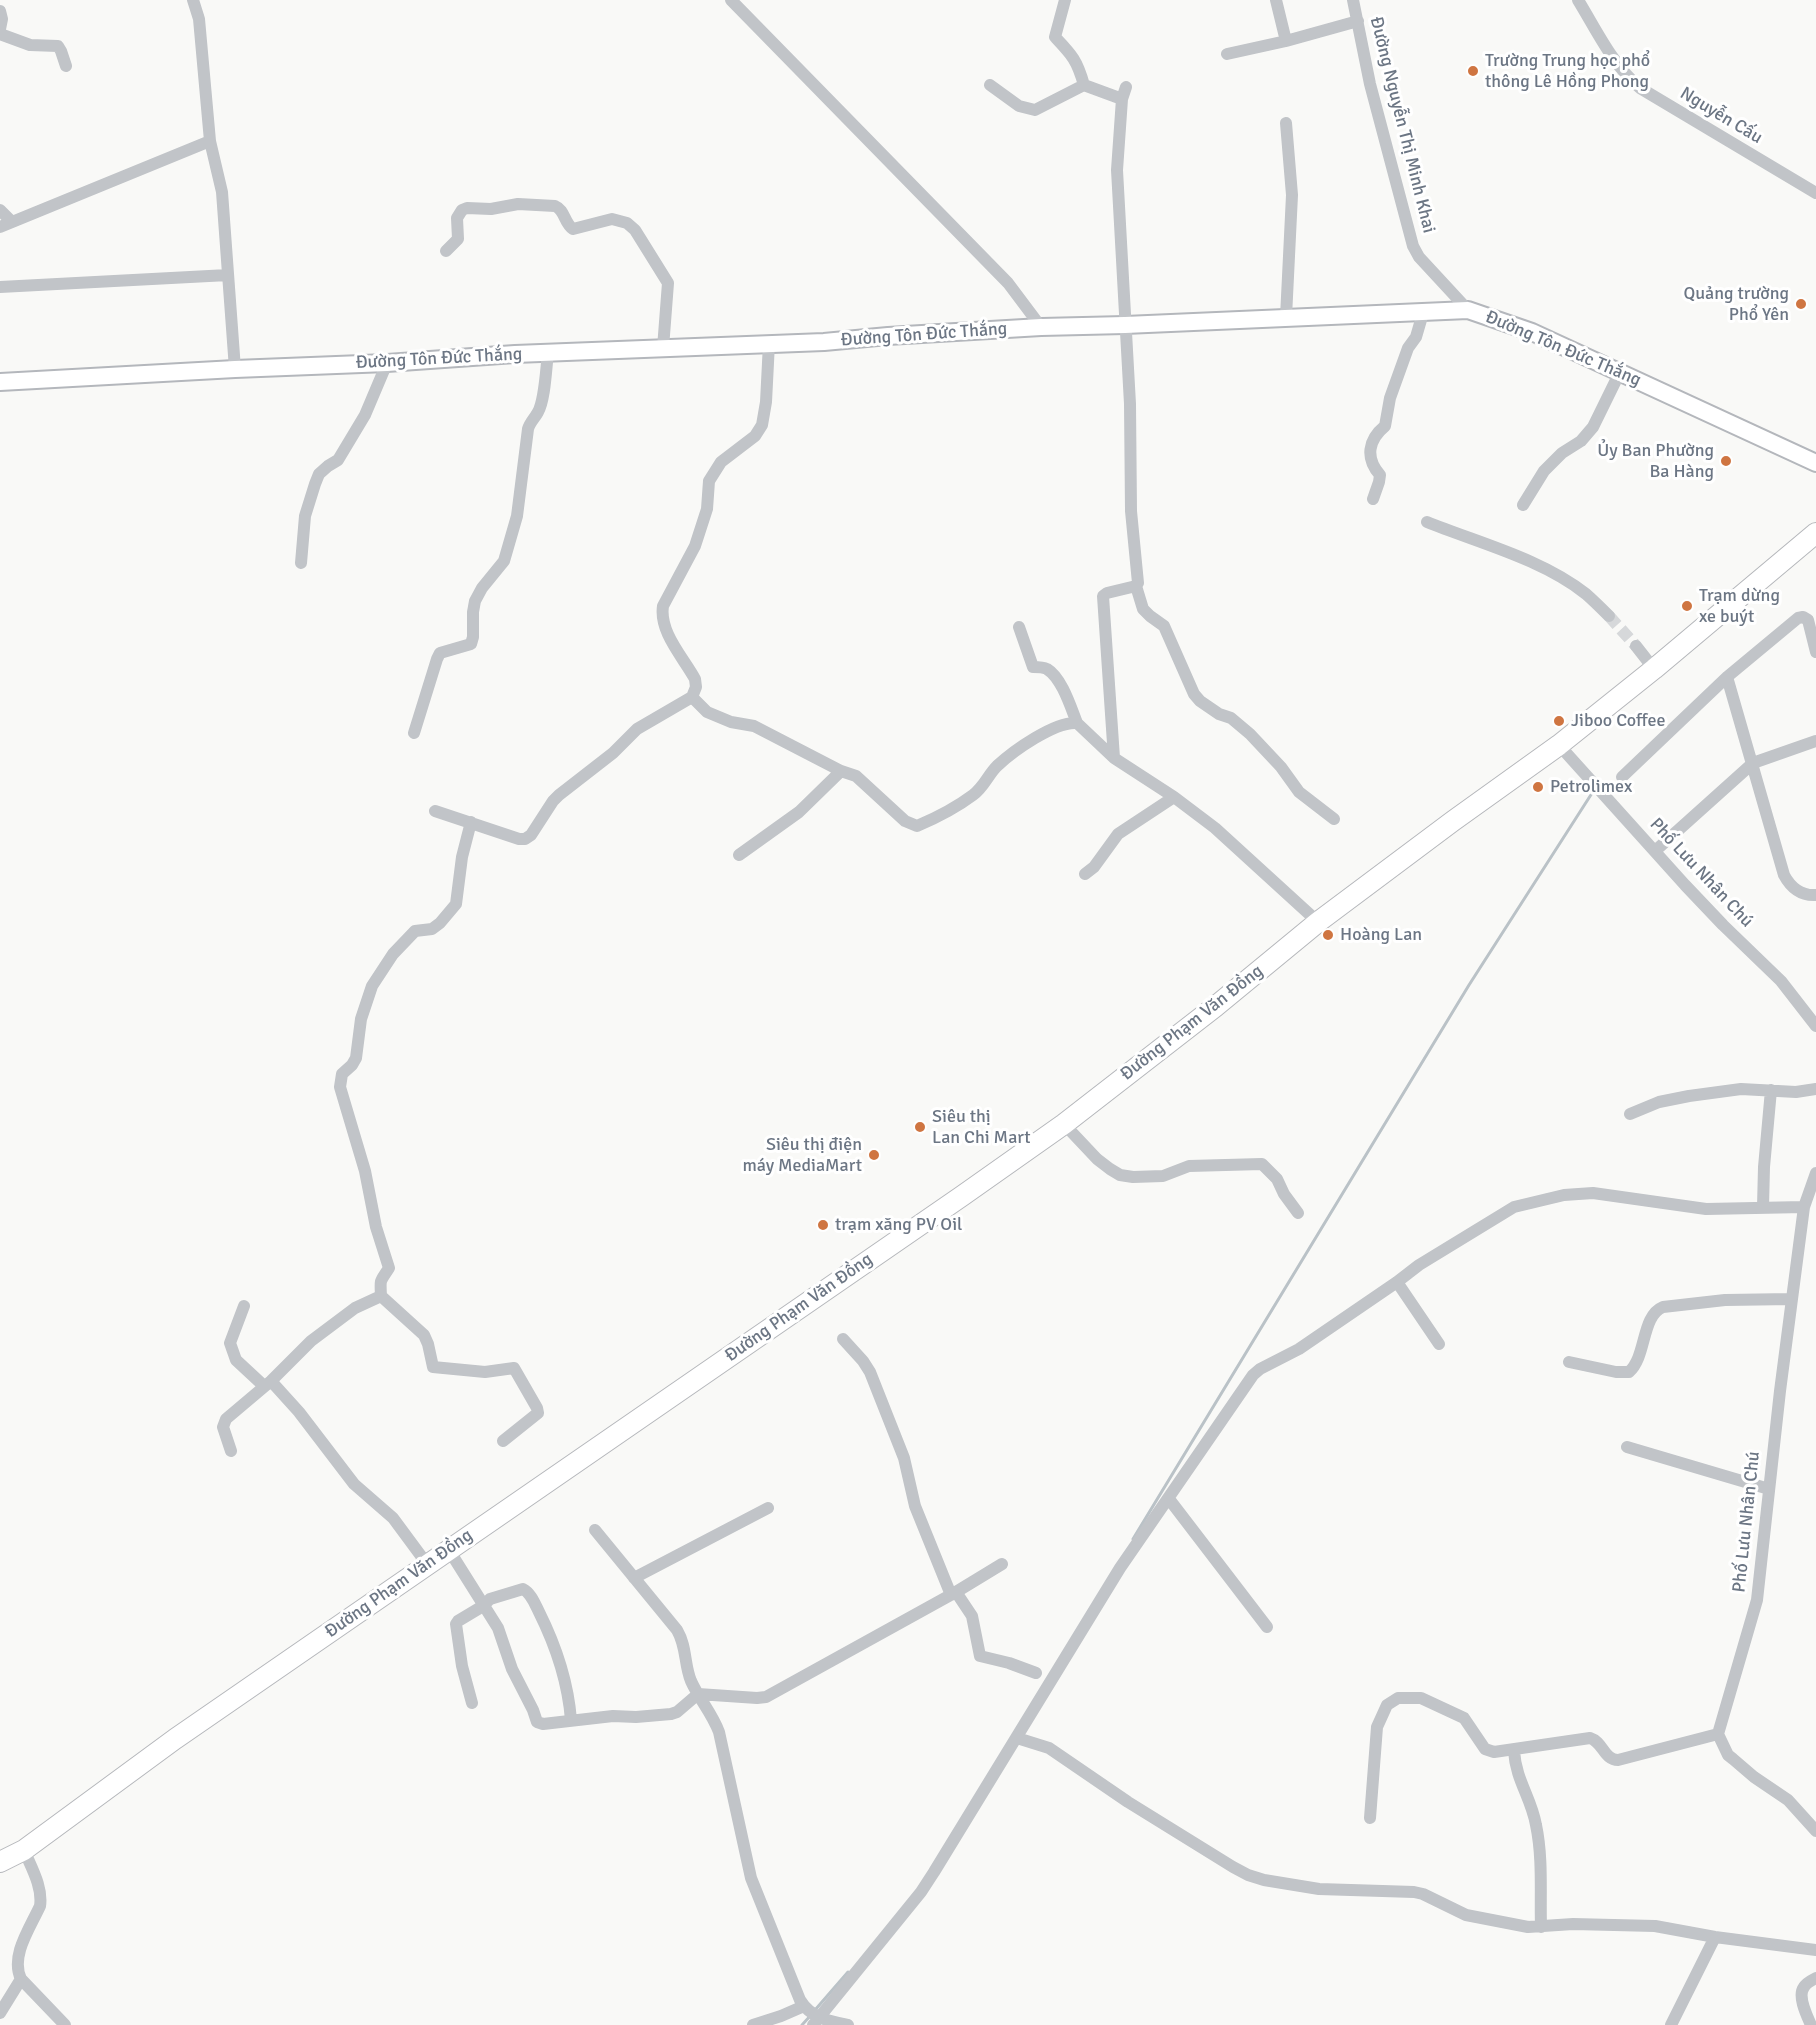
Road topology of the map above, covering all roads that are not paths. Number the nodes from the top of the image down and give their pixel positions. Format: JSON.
{"nodes":[{"id":1,"x":193,"y":0,"type":"edge"},
{"id":2,"x":731,"y":0,"type":"edge"},
{"id":3,"x":1065,"y":0,"type":"edge"},
{"id":4,"x":1276,"y":0,"type":"edge"},
{"id":5,"x":1353,"y":0,"type":"edge"},
{"id":6,"x":1578,"y":0,"type":"edge"},
{"id":7,"x":0,"y":11,"type":"edge"},
{"id":8,"x":1358,"y":21,"type":"junction"},
{"id":9,"x":0,"y":29,"type":"edge"},
{"id":10,"x":0,"y":34,"type":"edge"},
{"id":11,"x":1286,"y":41,"type":"junction"},
{"id":12,"x":1227,"y":54,"type":"dead end"},
{"id":13,"x":66,"y":66,"type":"dead end"},
{"id":14,"x":990,"y":85,"type":"dead end"},
{"id":15,"x":1084,"y":85,"type":"junction"},
{"id":16,"x":1286,"y":123,"type":"dead end"},
{"id":17,"x":210,"y":141,"type":"junction"},
{"id":18,"x":1816,"y":193,"type":"edge"},
{"id":19,"x":0,"y":210,"type":"edge"},
{"id":20,"x":6,"y":224,"type":"edge"},
{"id":21,"x":446,"y":251,"type":"dead end"},
{"id":22,"x":228,"y":275,"type":"junction"},
{"id":23,"x":0,"y":287,"type":"edge"},
{"id":24,"x":1468,"y":310,"type":"junction"},
{"id":25,"x":1422,"y":313,"type":"junction"},
{"id":26,"x":1286,"y":317,"type":"junction"},
{"id":27,"x":1125,"y":325,"type":"junction"},
{"id":28,"x":1041,"y":327,"type":"junction"},
{"id":29,"x":769,"y":343,"type":"junction"},
{"id":30,"x":663,"y":348,"type":"junction"},
{"id":31,"x":548,"y":353,"type":"junction"},
{"id":32,"x":387,"y":363,"type":"junction"},
{"id":33,"x":235,"y":369,"type":"junction"},
{"id":34,"x":1620,"y":372,"type":"junction"},
{"id":35,"x":0,"y":382,"type":"edge"},
{"id":36,"x":1816,"y":463,"type":"edge"},
{"id":37,"x":1373,"y":499,"type":"dead end"},
{"id":38,"x":1523,"y":505,"type":"dead end"},
{"id":39,"x":1427,"y":522,"type":"dead end"},
{"id":40,"x":1816,"y":533,"type":"edge"},
{"id":41,"x":301,"y":563,"type":"dead end"},
{"id":42,"x":1136,"y":586,"type":"junction"},
{"id":43,"x":1609,"y":616,"type":"tunnel mouth"},
{"id":44,"x":1019,"y":627,"type":"dead end"},
{"id":45,"x":1636,"y":646,"type":"tunnel mouth"},
{"id":46,"x":1816,"y":651,"type":"edge"},
{"id":47,"x":1654,"y":669,"type":"junction"},
{"id":48,"x":1727,"y":677,"type":"junction"},
{"id":49,"x":692,"y":696,"type":"junction"},
{"id":50,"x":1077,"y":723,"type":"junction"},
{"id":51,"x":414,"y":733,"type":"dead end"},
{"id":52,"x":1816,"y":741,"type":"edge"},
{"id":53,"x":1558,"y":745,"type":"junction"},
{"id":54,"x":1114,"y":758,"type":"junction"},
{"id":55,"x":1753,"y":763,"type":"junction"},
{"id":56,"x":841,"y":771,"type":"junction"},
{"id":57,"x":1622,"y":777,"type":"dead end"},
{"id":58,"x":1174,"y":797,"type":"junction"},
{"id":59,"x":435,"y":811,"type":"dead end"},
{"id":60,"x":1334,"y":819,"type":"dead end"},
{"id":61,"x":471,"y":822,"type":"junction"},
{"id":62,"x":1655,"y":851,"type":"junction"},
{"id":63,"x":739,"y":855,"type":"dead end"},
{"id":64,"x":1085,"y":874,"type":"dead end"},
{"id":65,"x":1816,"y":895,"type":"edge"},
{"id":66,"x":1318,"y":922,"type":"junction"},
{"id":67,"x":1816,"y":1026,"type":"edge"},
{"id":68,"x":1816,"y":1089,"type":"edge"},
{"id":69,"x":1771,"y":1090,"type":"junction"},
{"id":70,"x":1630,"y":1114,"type":"dead end"},
{"id":71,"x":1064,"y":1124,"type":"junction"},
{"id":72,"x":1816,"y":1173,"type":"edge"},
{"id":73,"x":1809,"y":1203,"type":"edge"},
{"id":74,"x":1763,"y":1207,"type":"junction"},
{"id":75,"x":1298,"y":1213,"type":"dead end"},
{"id":76,"x":1397,"y":1282,"type":"junction"},
{"id":77,"x":381,"y":1296,"type":"junction"},
{"id":78,"x":1792,"y":1299,"type":"junction"},
{"id":79,"x":244,"y":1306,"type":"dead end"},
{"id":80,"x":843,"y":1339,"type":"dead end"},
{"id":81,"x":1438,"y":1344,"type":"dead end"},
{"id":82,"x":1569,"y":1362,"type":"dead end"},
{"id":83,"x":267,"y":1384,"type":"junction"},
{"id":84,"x":503,"y":1441,"type":"dead end"},
{"id":85,"x":1627,"y":1447,"type":"dead end"},
{"id":86,"x":231,"y":1451,"type":"dead end"},
{"id":87,"x":1769,"y":1489,"type":"junction"},
{"id":88,"x":1169,"y":1499,"type":"junction"},
{"id":89,"x":768,"y":1508,"type":"dead end"},
{"id":90,"x":595,"y":1530,"type":"dead end"},
{"id":91,"x":449,"y":1550,"type":"junction"},
{"id":92,"x":427,"y":1564,"type":"junction"},
{"id":93,"x":1002,"y":1564,"type":"dead end"},
{"id":94,"x":634,"y":1578,"type":"junction"},
{"id":95,"x":954,"y":1593,"type":"junction"},
{"id":96,"x":483,"y":1606,"type":"junction"},
{"id":97,"x":1267,"y":1627,"type":"dead end"},
{"id":98,"x":1036,"y":1673,"type":"dead end"},
{"id":99,"x":698,"y":1694,"type":"junction"},
{"id":100,"x":472,"y":1703,"type":"dead end"},
{"id":101,"x":572,"y":1720,"type":"junction"},
{"id":102,"x":1718,"y":1734,"type":"junction"},
{"id":103,"x":1017,"y":1738,"type":"junction"},
{"id":104,"x":1514,"y":1751,"type":"junction"},
{"id":105,"x":1370,"y":1818,"type":"dead end"},
{"id":106,"x":1816,"y":1831,"type":"edge"},
{"id":107,"x":13,"y":1856,"type":"edge"},
{"id":108,"x":0,"y":1869,"type":"edge"},
{"id":109,"x":1541,"y":1927,"type":"junction"},
{"id":110,"x":1715,"y":1937,"type":"junction"},
{"id":111,"x":1816,"y":1950,"type":"edge"},
{"id":112,"x":1816,"y":1978,"type":"edge"},
{"id":113,"x":21,"y":1979,"type":"junction"},
{"id":114,"x":0,"y":2013,"type":"edge"},
{"id":115,"x":812,"y":2015,"type":"edge"},
{"id":116,"x":65,"y":2025,"type":"edge"},
{"id":117,"x":753,"y":2025,"type":"edge"},
{"id":118,"x":848,"y":2025,"type":"edge"},
{"id":119,"x":1671,"y":2025,"type":"edge"},
{"id":120,"x":1811,"y":2025,"type":"edge"}],
"edges":[{"from":1,"to":17,"type":"street"},
{"from":2,"to":28,"type":"street"},
{"from":3,"to":15,"type":"street"},
{"from":4,"to":11,"type":"street"},
{"from":5,"to":8,"type":"street","name":"Đường Nguyễn Thị Minh Khai"},
{"from":6,"to":18,"type":"street","name":"Nguyễn Cấu"},
{"from":7,"to":9,"type":"street"},
{"from":8,"to":11,"type":"street"},
{"from":8,"to":24,"type":"street","name":"Đường Nguyễn Thị Minh Khai"},
{"from":10,"to":13,"type":"street"},
{"from":11,"to":12,"type":"street"},
{"from":14,"to":15,"type":"street"},
{"from":15,"to":27,"type":"street"},
{"from":16,"to":26,"type":"street"},
{"from":17,"to":20,"type":"street"},
{"from":17,"to":22,"type":"street"},
{"from":19,"to":20,"type":"street"},
{"from":21,"to":30,"type":"street"},
{"from":22,"to":23,"type":"street"},
{"from":22,"to":33,"type":"street"},
{"from":24,"to":25,"type":"main road","name":"Đường Tôn Đức Thắng"},
{"from":24,"to":34,"type":"main road","name":"Đường Tôn Đức Thắng"},
{"from":25,"to":26,"type":"main road","name":"Đường Tôn Đức Thắng"},
{"from":25,"to":37,"type":"street"},
{"from":26,"to":27,"type":"main road","name":"Đường Tôn Đức Thắng"},
{"from":27,"to":28,"type":"main road","name":"Đường Tôn Đức Thắng"},
{"from":27,"to":42,"type":"street"},
{"from":28,"to":29,"type":"main road","name":"Đường Tôn Đức Thắng"},
{"from":29,"to":30,"type":"main road","name":"Đường Tôn Đức Thắng"},
{"from":29,"to":49,"type":"street"},
{"from":30,"to":31,"type":"main road","name":"Đường Tôn Đức Thắng"},
{"from":31,"to":32,"type":"main road","name":"Đường Tôn Đức Thắng"},
{"from":31,"to":51,"type":"street"},
{"from":32,"to":33,"type":"main road","name":"Đường Tôn Đức Thắng"},
{"from":32,"to":41,"type":"street"},
{"from":33,"to":35,"type":"main road","name":"Đường Tôn Đức Thắng"},
{"from":34,"to":36,"type":"main road","name":"Đường Tôn Đức Thắng"},
{"from":34,"to":38,"type":"street"},
{"from":39,"to":43,"type":"street"},
{"from":40,"to":47,"type":"highway","name":"Đường Phạm Văn Đồng"},
{"from":42,"to":54,"type":"street"},
{"from":42,"to":60,"type":"street"},
{"from":44,"to":50,"type":"street"},
{"from":45,"to":47,"type":"street"},
{"from":46,"to":48,"type":"street"},
{"from":47,"to":53,"type":"highway","name":"Đường Phạm Văn Đồng"},
{"from":48,"to":55,"type":"street"},
{"from":48,"to":57,"type":"street"},
{"from":49,"to":56,"type":"street"},
{"from":49,"to":61,"type":"street"},
{"from":50,"to":54,"type":"street"},
{"from":50,"to":56,"type":"street"},
{"from":52,"to":55,"type":"street"},
{"from":53,"to":62,"type":"street","name":"Phố Lưu Nhân Chú"},
{"from":53,"to":66,"type":"highway","name":"Đường Phạm Văn Đồng"},
{"from":54,"to":58,"type":"street"},
{"from":55,"to":62,"type":"street"},
{"from":55,"to":65,"type":"street"},
{"from":56,"to":63,"type":"street"},
{"from":58,"to":64,"type":"street"},
{"from":58,"to":66,"type":"street"},
{"from":59,"to":61,"type":"street"},
{"from":61,"to":77,"type":"street"},
{"from":62,"to":67,"type":"street","name":"Phố Lưu Nhân Chú"},
{"from":66,"to":71,"type":"highway","name":"Đường Phạm Văn Đồng"},
{"from":68,"to":69,"type":"street"},
{"from":69,"to":70,"type":"street"},
{"from":69,"to":74,"type":"street"},
{"from":71,"to":75,"type":"street"},
{"from":71,"to":91,"type":"highway","name":"Đường Phạm Văn Đồng"},
{"from":72,"to":73,"type":"street","name":"Phố Lưu Nhân Chú"},
{"from":73,"to":74,"type":"street"},
{"from":73,"to":78,"type":"street","name":"Phố Lưu Nhân Chú"},
{"from":74,"to":76,"type":"street"},
{"from":76,"to":81,"type":"street"},
{"from":76,"to":88,"type":"street"},
{"from":77,"to":83,"type":"street"},
{"from":77,"to":84,"type":"street"},
{"from":78,"to":82,"type":"street"},
{"from":78,"to":87,"type":"street","name":"Phố Lưu Nhân Chú"},
{"from":79,"to":83,"type":"street"},
{"from":80,"to":95,"type":"street"},
{"from":83,"to":86,"type":"street"},
{"from":83,"to":92,"type":"street"},
{"from":85,"to":87,"type":"street"},
{"from":87,"to":102,"type":"street","name":"Phố Lưu Nhân Chú"},
{"from":88,"to":97,"type":"street"},
{"from":88,"to":103,"type":"street"},
{"from":89,"to":94,"type":"street"},
{"from":90,"to":94,"type":"street"},
{"from":91,"to":92,"type":"highway","name":"Đường Phạm Văn Đồng"},
{"from":91,"to":96,"type":"street"},
{"from":92,"to":107,"type":"highway","name":"Đường Phạm Văn Đồng"},
{"from":93,"to":95,"type":"street"},
{"from":94,"to":99,"type":"street"},
{"from":95,"to":98,"type":"street"},
{"from":95,"to":99,"type":"street"},
{"from":96,"to":100,"type":"street"},
{"from":96,"to":101,"type":"street"},
{"from":96,"to":101,"type":"street"},
{"from":99,"to":101,"type":"street"},
{"from":99,"to":115,"type":"street"},
{"from":102,"to":104,"type":"street"},
{"from":102,"to":106,"type":"street"},
{"from":103,"to":109,"type":"street"},
{"from":103,"to":115,"type":"street"},
{"from":104,"to":105,"type":"street"},
{"from":104,"to":109,"type":"street"},
{"from":107,"to":108,"type":"highway","name":"Đường Phạm Văn Đồng"},
{"from":107,"to":113,"type":"street"},
{"from":109,"to":110,"type":"street"},
{"from":110,"to":111,"type":"street"},
{"from":110,"to":119,"type":"street"},
{"from":112,"to":120,"type":"street"},
{"from":113,"to":114,"type":"street"},
{"from":113,"to":116,"type":"street"},
{"from":115,"to":117,"type":"street"},
{"from":115,"to":118,"type":"street"}]}
